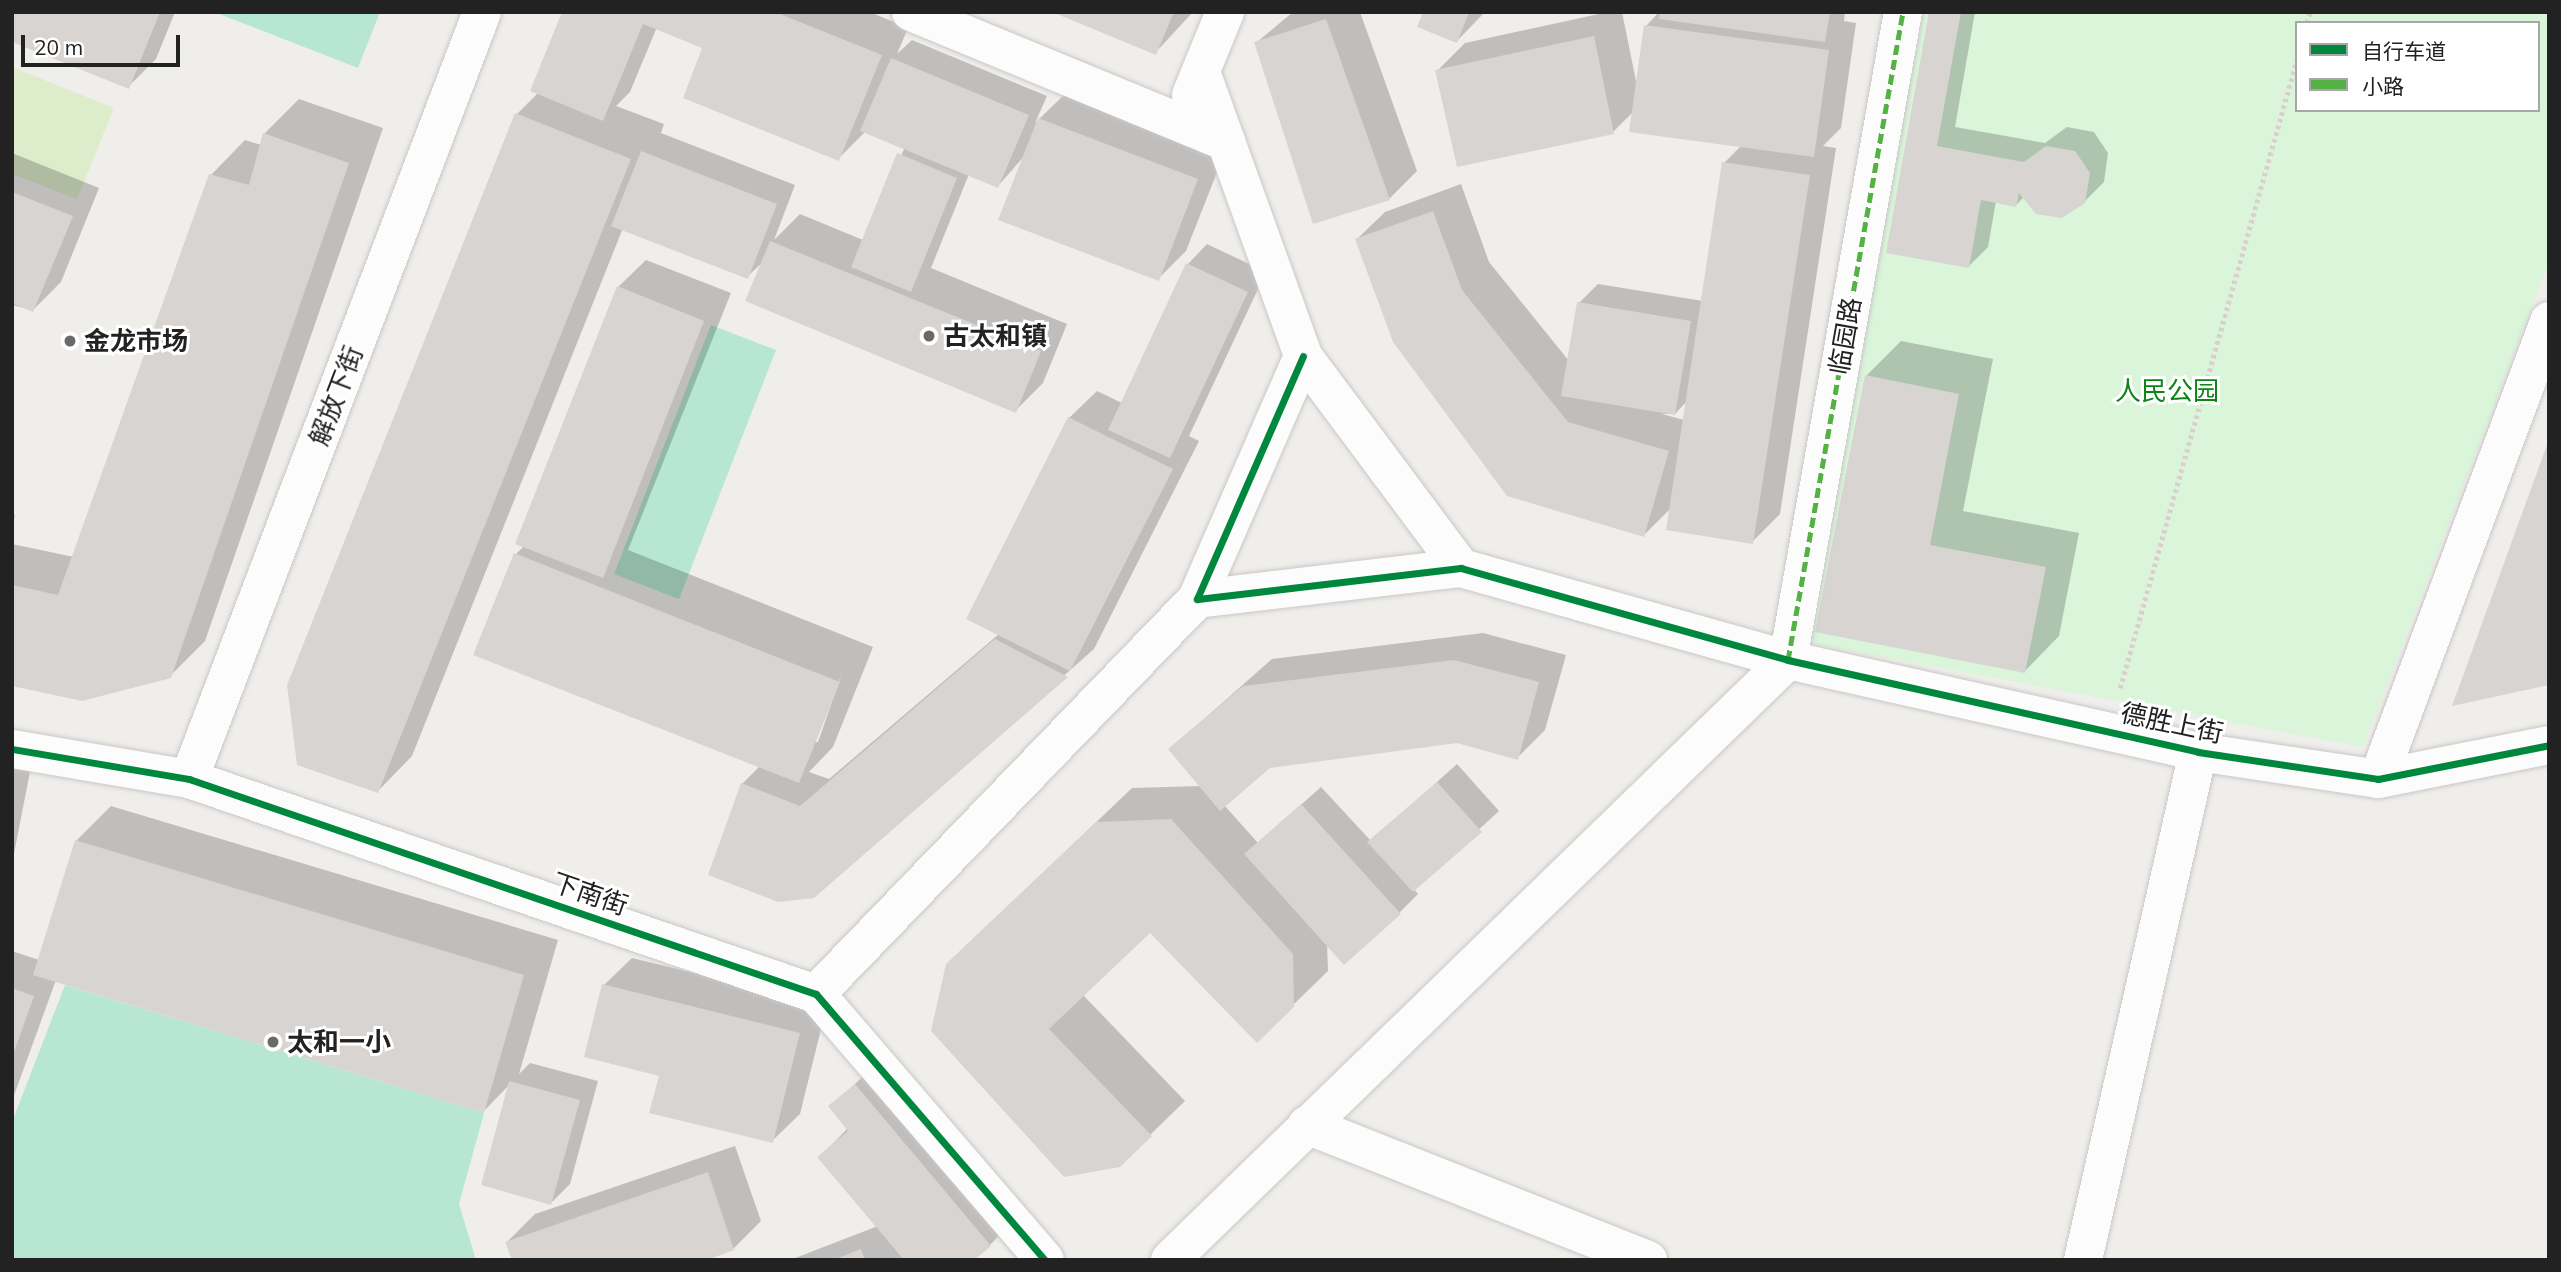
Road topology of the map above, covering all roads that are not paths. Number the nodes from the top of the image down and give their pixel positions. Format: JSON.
{"nodes":[{"id":1,"x":482,"y":12,"type":"edge"},
{"id":2,"x":911,"y":12,"type":"edge"},
{"id":3,"x":1225,"y":12,"type":"edge"},
{"id":4,"x":1903,"y":12,"type":"edge"},
{"id":5,"x":1200,"y":72,"type":"junction"},
{"id":6,"x":1179,"y":123,"type":"junction"},
{"id":7,"x":1226,"y":142,"type":"junction"},
{"id":8,"x":2549,"y":321,"type":"edge"},
{"id":9,"x":1303,"y":356,"type":"junction"},
{"id":10,"x":1461,"y":568,"type":"junction"},
{"id":11,"x":1197,"y":599,"type":"junction"},
{"id":12,"x":1788,"y":660,"type":"junction"},
{"id":13,"x":2549,"y":745,"type":"edge"},
{"id":14,"x":12,"y":749,"type":"edge"},
{"id":15,"x":2198,"y":752,"type":"junction"},
{"id":16,"x":190,"y":779,"type":"junction"},
{"id":17,"x":2378,"y":779,"type":"junction"},
{"id":18,"x":816,"y":994,"type":"junction"},
{"id":19,"x":1307,"y":1125,"type":"junction"},
{"id":20,"x":1045,"y":1260,"type":"edge"},
{"id":21,"x":1170,"y":1260,"type":"edge"},
{"id":22,"x":1648,"y":1260,"type":"edge"},
{"id":23,"x":2083,"y":1260,"type":"edge"}],
"edges":[{"from":1,"to":16,"type":"street","name":"解放下街"},
{"from":2,"to":6,"type":"street"},
{"from":3,"to":5,"type":"street"},
{"from":4,"to":12,"type":"street","name":"临园路"},
{"from":5,"to":6,"type":"street"},
{"from":5,"to":7,"type":"street"},
{"from":6,"to":7,"type":"street"},
{"from":7,"to":9,"type":"street"},
{"from":8,"to":17,"type":"street"},
{"from":9,"to":10,"type":"street"},
{"from":9,"to":11,"type":"street"},
{"from":10,"to":11,"type":"street"},
{"from":10,"to":12,"type":"street","name":"德胜上街"},
{"from":11,"to":18,"type":"street"},
{"from":12,"to":15,"type":"street","name":"德胜上街"},
{"from":12,"to":19,"type":"street"},
{"from":13,"to":17,"type":"street","name":"德胜上街"},
{"from":14,"to":16,"type":"street","name":"下南街"},
{"from":15,"to":17,"type":"street","name":"德胜上街"},
{"from":15,"to":23,"type":"street"},
{"from":16,"to":18,"type":"street","name":"下南街"},
{"from":18,"to":20,"type":"street"},
{"from":19,"to":21,"type":"street"},
{"from":19,"to":22,"type":"street"}]}
